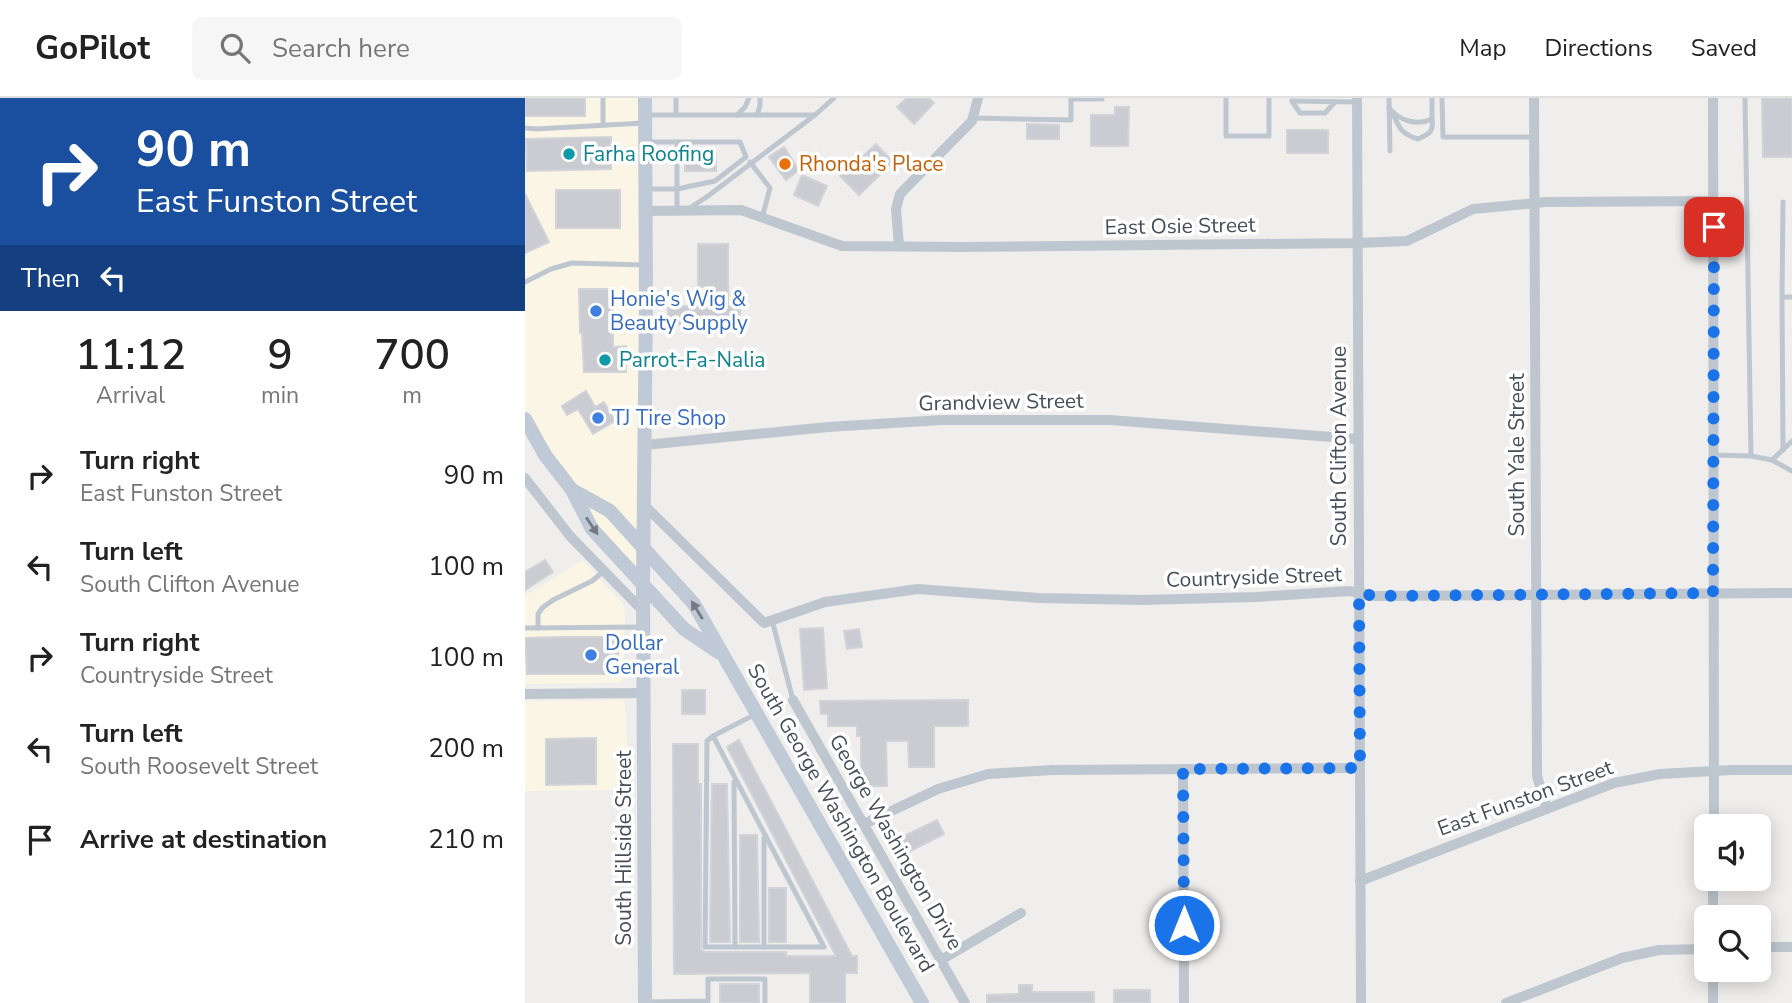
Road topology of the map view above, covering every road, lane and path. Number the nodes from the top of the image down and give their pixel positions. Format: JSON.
{"nodes":[{"id":1,"x":603,"y":98,"type":"edge"},
{"id":2,"x":645,"y":98,"type":"edge"},
{"id":3,"x":676,"y":98,"type":"edge"},
{"id":4,"x":749,"y":98,"type":"edge"},
{"id":5,"x":760,"y":98,"type":"edge"},
{"id":6,"x":834,"y":98,"type":"edge"},
{"id":7,"x":978,"y":98,"type":"edge"},
{"id":8,"x":1226,"y":98,"type":"edge"},
{"id":9,"x":1269,"y":98,"type":"edge"},
{"id":10,"x":1389,"y":98,"type":"edge"},
{"id":11,"x":1432,"y":98,"type":"edge"},
{"id":12,"x":1442,"y":98,"type":"edge"},
{"id":13,"x":1534,"y":98,"type":"edge"},
{"id":14,"x":1713,"y":98,"type":"edge"},
{"id":15,"x":1745,"y":98,"type":"edge"},
{"id":16,"x":1071,"y":99,"type":"edge"},
{"id":17,"x":1102,"y":99,"type":"edge"},
{"id":18,"x":1292,"y":100,"type":"edge"},
{"id":19,"x":1357,"y":100,"type":"edge"},
{"id":20,"x":1335,"y":102,"type":"junction"},
{"id":21,"x":1391,"y":110,"type":"junction"},
{"id":22,"x":676,"y":115,"type":"junction"},
{"id":23,"x":737,"y":115,"type":"junction"},
{"id":24,"x":757,"y":115,"type":"junction"},
{"id":25,"x":815,"y":115,"type":"junction"},
{"id":26,"x":973,"y":118,"type":"junction"},
{"id":27,"x":645,"y":119,"type":"junction"},
{"id":28,"x":1432,"y":119,"type":"junction"},
{"id":29,"x":603,"y":125,"type":"junction"},
{"id":30,"x":525,"y":128,"type":"edge"},
{"id":31,"x":1534,"y":137,"type":"junction"},
{"id":32,"x":645,"y":142,"type":"junction"},
{"id":33,"x":677,"y":142,"type":"junction"},
{"id":34,"x":1390,"y":150,"type":"dead end"},
{"id":35,"x":746,"y":157,"type":"junction"},
{"id":36,"x":751,"y":164,"type":"junction"},
{"id":37,"x":701,"y":184,"type":"junction"},
{"id":38,"x":645,"y":188,"type":"junction"},
{"id":39,"x":677,"y":189,"type":"junction"},
{"id":40,"x":709,"y":195,"type":"junction"},
{"id":41,"x":1714,"y":201,"type":"junction"},
{"id":42,"x":1783,"y":202,"type":"dead end"},
{"id":43,"x":1534,"y":203,"type":"junction"},
{"id":44,"x":645,"y":211,"type":"junction"},
{"id":45,"x":681,"y":211,"type":"junction"},
{"id":46,"x":762,"y":218,"type":"junction"},
{"id":47,"x":1358,"y":243,"type":"junction"},
{"id":48,"x":899,"y":246,"type":"junction"},
{"id":49,"x":646,"y":265,"type":"junction"},
{"id":50,"x":525,"y":282,"type":"edge"},
{"id":51,"x":1781,"y":297,"type":"junction"},
{"id":52,"x":1792,"y":297,"type":"edge"},
{"id":53,"x":525,"y":419,"type":"edge"},
{"id":54,"x":1359,"y":439,"type":"junction"},
{"id":55,"x":1792,"y":441,"type":"edge"},
{"id":56,"x":645,"y":445,"type":"junction"},
{"id":57,"x":1783,"y":450,"type":"junction"},
{"id":58,"x":1713,"y":455,"type":"junction"},
{"id":59,"x":1751,"y":456,"type":"junction"},
{"id":60,"x":1772,"y":460,"type":"junction"},
{"id":61,"x":1792,"y":471,"type":"edge"},
{"id":62,"x":525,"y":478,"type":"edge"},
{"id":63,"x":572,"y":490,"type":"junction"},
{"id":64,"x":643,"y":504,"type":"junction"},
{"id":65,"x":644,"y":547,"type":"junction"},
{"id":66,"x":604,"y":570,"type":"junction"},
{"id":67,"x":643,"y":583,"type":"junction"},
{"id":68,"x":1359,"y":593,"type":"junction"},
{"id":69,"x":1713,"y":593,"type":"junction"},
{"id":70,"x":1792,"y":593,"type":"edge"},
{"id":71,"x":1537,"y":594,"type":"junction"},
{"id":72,"x":644,"y":620,"type":"junction"},
{"id":73,"x":768,"y":622,"type":"junction"},
{"id":74,"x":525,"y":628,"type":"edge"},
{"id":75,"x":538,"y":628,"type":"junction"},
{"id":76,"x":723,"y":654,"type":"junction"},
{"id":77,"x":645,"y":693,"type":"junction"},
{"id":78,"x":525,"y":694,"type":"edge"},
{"id":79,"x":793,"y":700,"type":"joint"},
{"id":80,"x":757,"y":714,"type":"junction"},
{"id":81,"x":713,"y":736,"type":"junction"},
{"id":82,"x":1360,"y":768,"type":"junction"},
{"id":83,"x":1183,"y":769,"type":"junction"},
{"id":84,"x":1792,"y":770,"type":"edge"},
{"id":85,"x":1714,"y":771,"type":"junction"},
{"id":86,"x":734,"y":779,"type":"junction"},
{"id":87,"x":1547,"y":810,"type":"junction"},
{"id":88,"x":1714,"y":814,"type":"edge"},
{"id":89,"x":864,"y":824,"type":"junction"},
{"id":90,"x":764,"y":834,"type":"junction"},
{"id":91,"x":1360,"y":881,"type":"junction"},
{"id":92,"x":1021,"y":913,"type":"dead end"},
{"id":93,"x":736,"y":947,"type":"junction"},
{"id":94,"x":764,"y":947,"type":"junction"},
{"id":95,"x":1771,"y":947,"type":"edge"},
{"id":96,"x":1792,"y":947,"type":"edge"},
{"id":97,"x":1694,"y":949,"type":"edge"},
{"id":98,"x":941,"y":960,"type":"junction"},
{"id":99,"x":1713,"y":982,"type":"edge"},
{"id":100,"x":645,"y":1002,"type":"edge"},
{"id":101,"x":708,"y":1002,"type":"edge"},
{"id":102,"x":765,"y":1003,"type":"edge"},
{"id":103,"x":922,"y":1003,"type":"edge"},
{"id":104,"x":965,"y":1003,"type":"edge"},
{"id":105,"x":1184,"y":1003,"type":"edge"},
{"id":106,"x":1361,"y":1003,"type":"edge"},
{"id":107,"x":1506,"y":1003,"type":"edge"},
{"id":108,"x":1713,"y":1003,"type":"edge"}],
"edges":[{"from":1,"to":29,"type":"lane"},
{"from":2,"to":27,"type":"street"},
{"from":3,"to":22,"type":"lane"},
{"from":4,"to":23,"type":"lane"},
{"from":5,"to":24,"type":"lane"},
{"from":6,"to":25,"type":"lane"},
{"from":7,"to":26,"type":"street"},
{"from":8,"to":9,"type":"lane"},
{"from":10,"to":21,"type":"lane"},
{"from":11,"to":28,"type":"lane"},
{"from":12,"to":31,"type":"lane"},
{"from":13,"to":31,"type":"street","name":"South Yale Street"},
{"from":14,"to":41,"type":"street"},
{"from":15,"to":59,"type":"lane"},
{"from":16,"to":17,"type":"lane"},
{"from":16,"to":26,"type":"lane"},
{"from":18,"to":20,"type":"lane"},
{"from":18,"to":20,"type":"lane"},
{"from":19,"to":20,"type":"lane"},
{"from":19,"to":47,"type":"street","name":"South Clifton Avenue"},
{"from":21,"to":28,"type":"lane"},
{"from":21,"to":28,"type":"lane"},
{"from":21,"to":34,"type":"lane"},
{"from":22,"to":23,"type":"lane"},
{"from":22,"to":27,"type":"lane"},
{"from":23,"to":24,"type":"lane"},
{"from":24,"to":25,"type":"lane"},
{"from":25,"to":36,"type":"lane"},
{"from":26,"to":48,"type":"street"},
{"from":27,"to":29,"type":"lane"},
{"from":27,"to":32,"type":"street"},
{"from":29,"to":30,"type":"lane"},
{"from":31,"to":43,"type":"street","name":"South Yale Street"},
{"from":32,"to":33,"type":"lane"},
{"from":32,"to":38,"type":"street"},
{"from":33,"to":35,"type":"lane"},
{"from":33,"to":39,"type":"lane"},
{"from":35,"to":36,"type":"lane"},
{"from":35,"to":37,"type":"lane"},
{"from":36,"to":40,"type":"lane"},
{"from":36,"to":46,"type":"lane"},
{"from":37,"to":39,"type":"lane"},
{"from":37,"to":40,"type":"lane"},
{"from":38,"to":39,"type":"lane"},
{"from":38,"to":44,"type":"street"},
{"from":39,"to":45,"type":"lane"},
{"from":40,"to":45,"type":"lane"},
{"from":41,"to":43,"type":"street","name":"East Osie Street"},
{"from":41,"to":58,"type":"street"},
{"from":42,"to":51,"type":"lane"},
{"from":43,"to":47,"type":"street","name":"East Osie Street"},
{"from":43,"to":71,"type":"street","name":"South Yale Street"},
{"from":44,"to":45,"type":"street","name":"East Osie Street"},
{"from":44,"to":49,"type":"street"},
{"from":45,"to":46,"type":"street","name":"East Osie Street"},
{"from":46,"to":48,"type":"street","name":"East Osie Street"},
{"from":47,"to":48,"type":"street","name":"East Osie Street"},
{"from":47,"to":54,"type":"street","name":"South Clifton Avenue"},
{"from":49,"to":50,"type":"lane"},
{"from":49,"to":56,"type":"street"},
{"from":51,"to":52,"type":"lane"},
{"from":51,"to":57,"type":"lane"},
{"from":53,"to":63,"type":"street","name":"South George Washington Boulevard"},
{"from":54,"to":56,"type":"street","name":"Grandview Street"},
{"from":54,"to":68,"type":"street","name":"South Clifton Avenue"},
{"from":55,"to":57,"type":"lane"},
{"from":56,"to":64,"type":"street"},
{"from":57,"to":60,"type":"lane"},
{"from":58,"to":59,"type":"lane"},
{"from":58,"to":69,"type":"street"},
{"from":59,"to":60,"type":"lane"},
{"from":60,"to":61,"type":"lane"},
{"from":62,"to":66,"type":"street"},
{"from":63,"to":65,"type":"street","name":"South George Washington Boulevard"},
{"from":63,"to":67,"type":"street","name":"South George Washington Boulevard","one_way":true},
{"from":64,"to":65,"type":"street","name":"South Hillside Street"},
{"from":64,"to":73,"type":"street"},
{"from":65,"to":67,"type":"street","name":"South Hillside Street"},
{"from":76,"to":65,"type":"street","name":"South George Washington Boulevard","one_way":true},
{"from":66,"to":72,"type":"street"},
{"from":66,"to":75,"type":"lane"},
{"from":67,"to":72,"type":"street","name":"South Hillside Street"},
{"from":67,"to":76,"type":"street","name":"South George Washington Boulevard"},
{"from":68,"to":71,"type":"street","name":"Countryside Street"},
{"from":68,"to":73,"type":"street","name":"Countryside Street"},
{"from":68,"to":82,"type":"street","name":"South Clifton Avenue"},
{"from":69,"to":70,"type":"street","name":"Countryside Street"},
{"from":69,"to":71,"type":"street","name":"Countryside Street"},
{"from":69,"to":85,"type":"street"},
{"from":71,"to":87,"type":"street","name":"South Yale Street"},
{"from":72,"to":75,"type":"lane"},
{"from":72,"to":77,"type":"street","name":"South Hillside Street"},
{"from":73,"to":79,"type":"lane"},
{"from":74,"to":75,"type":"lane"},
{"from":76,"to":80,"type":"street","name":"South George Washington Boulevard"},
{"from":77,"to":78,"type":"street"},
{"from":77,"to":100,"type":"street","name":"South Hillside Street"},
{"from":79,"to":89,"type":"street","name":"George Washington Drive"},
{"from":80,"to":81,"type":"lane"},
{"from":80,"to":103,"type":"street","name":"South George Washington Boulevard"},
{"from":81,"to":86,"type":"lane"},
{"from":81,"to":93,"type":"lane"},
{"from":82,"to":83,"type":"street"},
{"from":82,"to":91,"type":"street","name":"South Clifton Avenue"},
{"from":83,"to":89,"type":"street"},
{"from":83,"to":105,"type":"street"},
{"from":84,"to":85,"type":"street","name":"East Funston Street"},
{"from":85,"to":87,"type":"street","name":"East Funston Street"},
{"from":85,"to":88,"type":"street"},
{"from":86,"to":90,"type":"lane"},
{"from":86,"to":93,"type":"lane"},
{"from":87,"to":91,"type":"street","name":"East Funston Street"},
{"from":89,"to":98,"type":"street","name":"George Washington Drive"},
{"from":90,"to":94,"type":"lane"},
{"from":90,"to":94,"type":"lane"},
{"from":91,"to":106,"type":"street","name":"South Clifton Avenue"},
{"from":92,"to":98,"type":"street"},
{"from":93,"to":94,"type":"lane"},
{"from":95,"to":96,"type":"street"},
{"from":97,"to":107,"type":"street"},
{"from":98,"to":104,"type":"street","name":"George Washington Drive"},
{"from":99,"to":108,"type":"street"},
{"from":100,"to":101,"type":"lane"},
{"from":101,"to":102,"type":"lane"}]}
